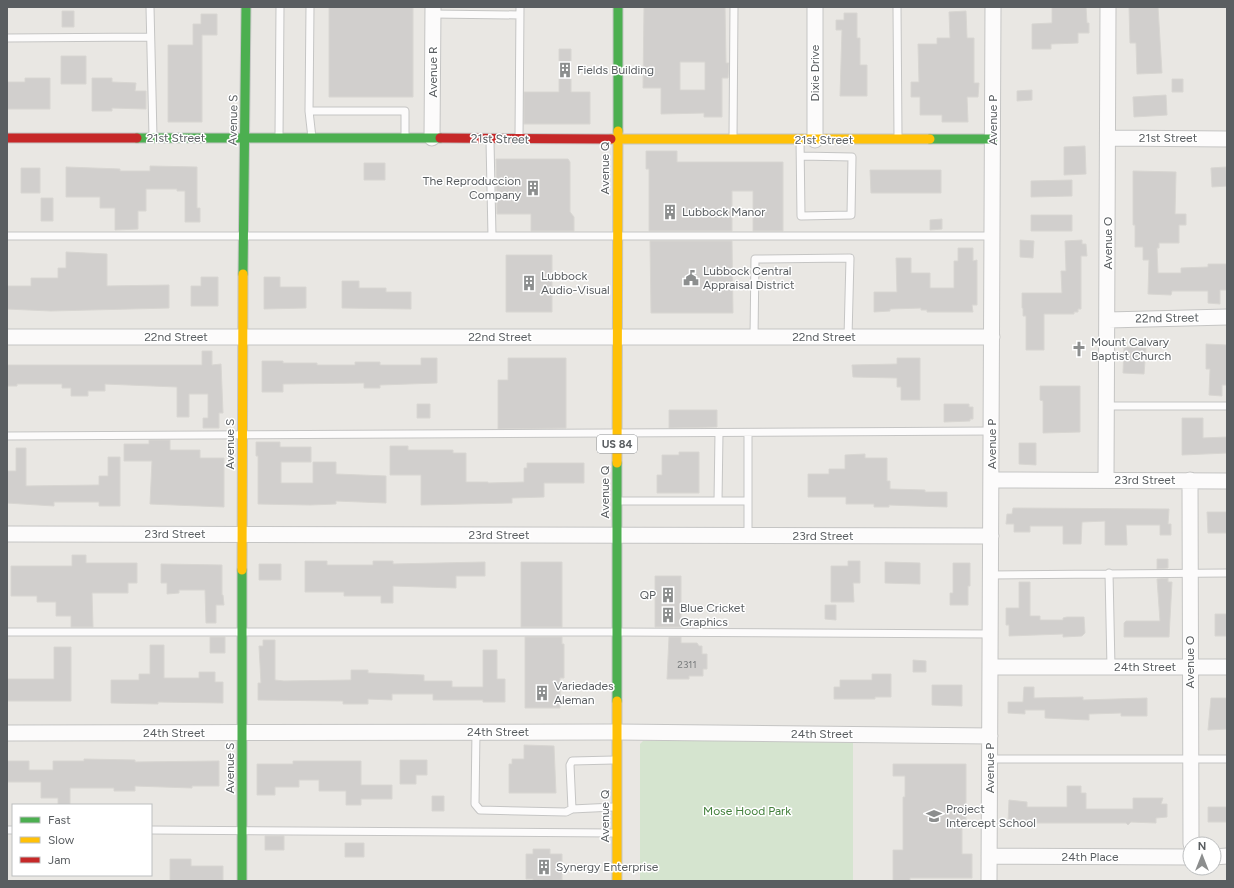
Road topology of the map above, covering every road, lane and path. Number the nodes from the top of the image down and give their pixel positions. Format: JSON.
{"nodes":[{"id":1,"x":150,"y":7,"type":"edge"},
{"id":2,"x":246,"y":7,"type":"edge"},
{"id":3,"x":280,"y":7,"type":"edge"},
{"id":4,"x":310,"y":7,"type":"edge"},
{"id":5,"x":520,"y":7,"type":"edge"},
{"id":6,"x":618,"y":7,"type":"edge"},
{"id":7,"x":734,"y":7,"type":"edge"},
{"id":8,"x":815,"y":7,"type":"edge"},
{"id":9,"x":897,"y":7,"type":"edge"},
{"id":10,"x":993,"y":7,"type":"edge"},
{"id":11,"x":1108,"y":7,"type":"edge"},
{"id":12,"x":433,"y":11,"type":"edge"},
{"id":13,"x":520,"y":15,"type":"junction"},
{"id":14,"x":150,"y":37,"type":"junction"},
{"id":15,"x":7,"y":38,"type":"edge"},
{"id":16,"x":309,"y":111,"type":"junction"},
{"id":17,"x":7,"y":138,"type":"edge"},
{"id":18,"x":153,"y":138,"type":"junction"},
{"id":19,"x":245,"y":138,"type":"junction"},
{"id":20,"x":279,"y":138,"type":"junction"},
{"id":21,"x":312,"y":138,"type":"junction"},
{"id":22,"x":405,"y":138,"type":"junction"},
{"id":23,"x":432,"y":138,"type":"junction"},
{"id":24,"x":490,"y":138,"type":"junction"},
{"id":25,"x":1108,"y":138,"type":"junction"},
{"id":26,"x":519,"y":139,"type":"junction"},
{"id":27,"x":898,"y":139,"type":"junction"},
{"id":28,"x":993,"y":139,"type":"junction"},
{"id":29,"x":1227,"y":139,"type":"edge"},
{"id":30,"x":617,"y":140,"type":"junction"},
{"id":31,"x":733,"y":140,"type":"junction"},
{"id":32,"x":808,"y":140,"type":"junction"},
{"id":33,"x":801,"y":156,"type":"junction"},
{"id":34,"x":244,"y":235,"type":"junction"},
{"id":35,"x":7,"y":236,"type":"edge"},
{"id":36,"x":492,"y":236,"type":"junction"},
{"id":37,"x":617,"y":236,"type":"junction"},
{"id":38,"x":993,"y":236,"type":"junction"},
{"id":39,"x":1227,"y":317,"type":"edge"},
{"id":40,"x":1108,"y":320,"type":"junction"},
{"id":41,"x":7,"y":337,"type":"edge"},
{"id":42,"x":242,"y":337,"type":"junction"},
{"id":43,"x":617,"y":337,"type":"junction"},
{"id":44,"x":754,"y":337,"type":"junction"},
{"id":45,"x":848,"y":337,"type":"junction"},
{"id":46,"x":992,"y":338,"type":"junction"},
{"id":47,"x":1107,"y":406,"type":"junction"},
{"id":48,"x":1227,"y":406,"type":"edge"},
{"id":49,"x":992,"y":431,"type":"junction"},
{"id":50,"x":719,"y":433,"type":"junction"},
{"id":51,"x":748,"y":433,"type":"junction"},
{"id":52,"x":617,"y":434,"type":"junction"},
{"id":53,"x":242,"y":435,"type":"junction"},
{"id":54,"x":7,"y":436,"type":"edge"},
{"id":55,"x":992,"y":480,"type":"junction"},
{"id":56,"x":1106,"y":480,"type":"junction"},
{"id":57,"x":1190,"y":480,"type":"junction"},
{"id":58,"x":1227,"y":481,"type":"edge"},
{"id":59,"x":617,"y":501,"type":"junction"},
{"id":60,"x":718,"y":501,"type":"junction"},
{"id":61,"x":748,"y":501,"type":"junction"},
{"id":62,"x":7,"y":534,"type":"edge"},
{"id":63,"x":242,"y":534,"type":"junction"},
{"id":64,"x":617,"y":536,"type":"junction"},
{"id":65,"x":748,"y":536,"type":"junction"},
{"id":66,"x":991,"y":536,"type":"junction"},
{"id":67,"x":1190,"y":572,"type":"junction"},
{"id":68,"x":1109,"y":573,"type":"junction"},
{"id":69,"x":1227,"y":573,"type":"edge"},
{"id":70,"x":991,"y":575,"type":"junction"},
{"id":71,"x":7,"y":632,"type":"edge"},
{"id":72,"x":617,"y":632,"type":"junction"},
{"id":73,"x":242,"y":633,"type":"junction"},
{"id":74,"x":991,"y":634,"type":"junction"},
{"id":75,"x":1190,"y":666,"type":"junction"},
{"id":76,"x":1227,"y":666,"type":"edge"},
{"id":77,"x":990,"y":667,"type":"junction"},
{"id":78,"x":1111,"y":667,"type":"junction"},
{"id":79,"x":476,"y":732,"type":"junction"},
{"id":80,"x":616,"y":732,"type":"junction"},
{"id":81,"x":7,"y":733,"type":"edge"},
{"id":82,"x":242,"y":733,"type":"junction"},
{"id":83,"x":990,"y":736,"type":"junction"},
{"id":84,"x":990,"y":759,"type":"junction"},
{"id":85,"x":1191,"y":759,"type":"junction"},
{"id":86,"x":1227,"y":759,"type":"edge"},
{"id":87,"x":616,"y":760,"type":"junction"},
{"id":88,"x":617,"y":807,"type":"junction"},
{"id":89,"x":572,"y":809,"type":"junction"},
{"id":90,"x":242,"y":829,"type":"junction"},
{"id":91,"x":152,"y":830,"type":"edge"},
{"id":92,"x":617,"y":833,"type":"junction"},
{"id":93,"x":1191,"y":836,"type":"edge"},
{"id":94,"x":989,"y":856,"type":"junction"},
{"id":95,"x":1182,"y":857,"type":"edge"},
{"id":96,"x":242,"y":881,"type":"edge"},
{"id":97,"x":617,"y":881,"type":"edge"},
{"id":98,"x":989,"y":881,"type":"edge"}],
"edges":[{"from":1,"to":14,"type":"lane"},
{"from":2,"to":19,"type":"main road","name":"Avenue S"},
{"from":3,"to":20,"type":"lane"},
{"from":4,"to":16,"type":"lane"},
{"from":5,"to":13,"type":"lane"},
{"from":6,"to":30,"type":"main road","name":"Avenue Q","number":"US 84"},
{"from":7,"to":31,"type":"lane"},
{"from":8,"to":32,"type":"street","name":"Dixie Drive"},
{"from":9,"to":27,"type":"lane"},
{"from":10,"to":28,"type":"street","name":"Avenue P"},
{"from":11,"to":25,"type":"street","name":"Avenue O"},
{"from":12,"to":13,"type":"lane"},
{"from":12,"to":23,"type":"street","name":"Avenue R"},
{"from":13,"to":26,"type":"lane"},
{"from":14,"to":15,"type":"lane"},
{"from":14,"to":18,"type":"lane"},
{"from":16,"to":21,"type":"lane"},
{"from":16,"to":22,"type":"lane"},
{"from":17,"to":18,"type":"main road","name":"21st Street"},
{"from":18,"to":19,"type":"main road","name":"21st Street"},
{"from":19,"to":20,"type":"main road","name":"21st Street"},
{"from":19,"to":34,"type":"main road","name":"Avenue S"},
{"from":20,"to":21,"type":"main road","name":"21st Street"},
{"from":21,"to":22,"type":"main road","name":"21st Street"},
{"from":22,"to":23,"type":"main road","name":"21st Street"},
{"from":23,"to":24,"type":"main road","name":"21st Street"},
{"from":24,"to":26,"type":"main road","name":"21st Street"},
{"from":24,"to":36,"type":"lane"},
{"from":25,"to":29,"type":"street","name":"21st Street"},
{"from":25,"to":40,"type":"street","name":"Avenue O"},
{"from":26,"to":30,"type":"main road","name":"21st Street"},
{"from":27,"to":28,"type":"main road","name":"21st Street"},
{"from":27,"to":32,"type":"main road","name":"21st Street"},
{"from":28,"to":38,"type":"street","name":"Avenue P"},
{"from":30,"to":31,"type":"main road","name":"21st Street"},
{"from":30,"to":37,"type":"main road","name":"Avenue Q","number":"US 84"},
{"from":31,"to":32,"type":"main road","name":"21st Street"},
{"from":32,"to":33,"type":"lane"},
{"from":33,"to":33,"type":"lane"},
{"from":34,"to":35,"type":"lane"},
{"from":34,"to":36,"type":"lane"},
{"from":34,"to":42,"type":"main road","name":"Avenue S"},
{"from":36,"to":37,"type":"lane"},
{"from":37,"to":38,"type":"lane"},
{"from":37,"to":43,"type":"main road","name":"Avenue Q","number":"US 84"},
{"from":38,"to":46,"type":"street","name":"Avenue P"},
{"from":39,"to":40,"type":"street","name":"22nd Street"},
{"from":40,"to":47,"type":"street","name":"Avenue O"},
{"from":41,"to":42,"type":"street","name":"22nd Street"},
{"from":42,"to":43,"type":"street","name":"22nd Street"},
{"from":42,"to":53,"type":"main road","name":"Avenue S"},
{"from":43,"to":44,"type":"street","name":"22nd Street"},
{"from":43,"to":52,"type":"main road","name":"Avenue Q","number":"US 84"},
{"from":44,"to":45,"type":"street","name":"22nd Street"},
{"from":44,"to":45,"type":"lane"},
{"from":45,"to":46,"type":"street","name":"22nd Street"},
{"from":46,"to":49,"type":"street","name":"Avenue P"},
{"from":47,"to":48,"type":"lane"},
{"from":47,"to":56,"type":"street","name":"Avenue O"},
{"from":49,"to":51,"type":"lane"},
{"from":49,"to":55,"type":"street","name":"Avenue P"},
{"from":50,"to":51,"type":"lane"},
{"from":50,"to":52,"type":"lane"},
{"from":50,"to":60,"type":"lane"},
{"from":51,"to":61,"type":"lane"},
{"from":52,"to":53,"type":"lane"},
{"from":52,"to":59,"type":"main road","name":"Avenue Q","number":"US 84"},
{"from":53,"to":54,"type":"lane"},
{"from":53,"to":63,"type":"main road","name":"Avenue S"},
{"from":55,"to":56,"type":"street","name":"23rd Street"},
{"from":55,"to":66,"type":"street","name":"Avenue P"},
{"from":56,"to":57,"type":"street","name":"23rd Street"},
{"from":57,"to":58,"type":"street","name":"23rd Street"},
{"from":57,"to":67,"type":"street","name":"Avenue O"},
{"from":59,"to":60,"type":"lane"},
{"from":59,"to":64,"type":"main road","name":"Avenue Q","number":"US 84"},
{"from":60,"to":61,"type":"lane"},
{"from":61,"to":65,"type":"lane"},
{"from":62,"to":63,"type":"street","name":"23rd Street"},
{"from":63,"to":64,"type":"street","name":"23rd Street"},
{"from":63,"to":73,"type":"main road","name":"Avenue S"},
{"from":64,"to":65,"type":"street","name":"23rd Street"},
{"from":64,"to":72,"type":"main road","name":"Avenue Q","number":"US 84"},
{"from":65,"to":66,"type":"street","name":"23rd Street"},
{"from":66,"to":70,"type":"street","name":"Avenue P"},
{"from":67,"to":68,"type":"lane"},
{"from":67,"to":69,"type":"lane"},
{"from":67,"to":75,"type":"street","name":"Avenue O"},
{"from":68,"to":70,"type":"lane"},
{"from":68,"to":78,"type":"lane"},
{"from":70,"to":74,"type":"street","name":"Avenue P"},
{"from":71,"to":73,"type":"lane"},
{"from":72,"to":73,"type":"lane"},
{"from":72,"to":74,"type":"lane"},
{"from":72,"to":80,"type":"main road","name":"Avenue Q","number":"US 84"},
{"from":73,"to":82,"type":"main road","name":"Avenue S"},
{"from":74,"to":77,"type":"street","name":"Avenue P"},
{"from":75,"to":76,"type":"street","name":"24th Street"},
{"from":75,"to":78,"type":"street","name":"24th Street"},
{"from":75,"to":85,"type":"street","name":"Avenue O"},
{"from":77,"to":78,"type":"street","name":"24th Street"},
{"from":77,"to":83,"type":"street","name":"Avenue P"},
{"from":79,"to":80,"type":"street","name":"24th Street"},
{"from":79,"to":82,"type":"street","name":"24th Street"},
{"from":79,"to":89,"type":"lane"},
{"from":80,"to":83,"type":"street","name":"24th Street"},
{"from":80,"to":87,"type":"main road","name":"Avenue Q","number":"US 84"},
{"from":81,"to":82,"type":"street","name":"24th Street"},
{"from":82,"to":90,"type":"main road","name":"Avenue S"},
{"from":83,"to":84,"type":"street","name":"Avenue P"},
{"from":84,"to":85,"type":"lane"},
{"from":84,"to":94,"type":"street","name":"Avenue P"},
{"from":85,"to":86,"type":"lane"},
{"from":85,"to":93,"type":"street","name":"Avenue O"},
{"from":87,"to":88,"type":"main road","name":"Avenue Q","number":"US 84"},
{"from":87,"to":89,"type":"lane"},
{"from":88,"to":89,"type":"lane"},
{"from":88,"to":92,"type":"main road","name":"Avenue Q","number":"US 84"},
{"from":90,"to":91,"type":"lane"},
{"from":90,"to":92,"type":"lane"},
{"from":90,"to":96,"type":"main road","name":"Avenue S"},
{"from":92,"to":97,"type":"main road","name":"Avenue Q","number":"US 84"},
{"from":94,"to":95,"type":"street","name":"24th Place"},
{"from":94,"to":98,"type":"street","name":"Avenue P"}]}
